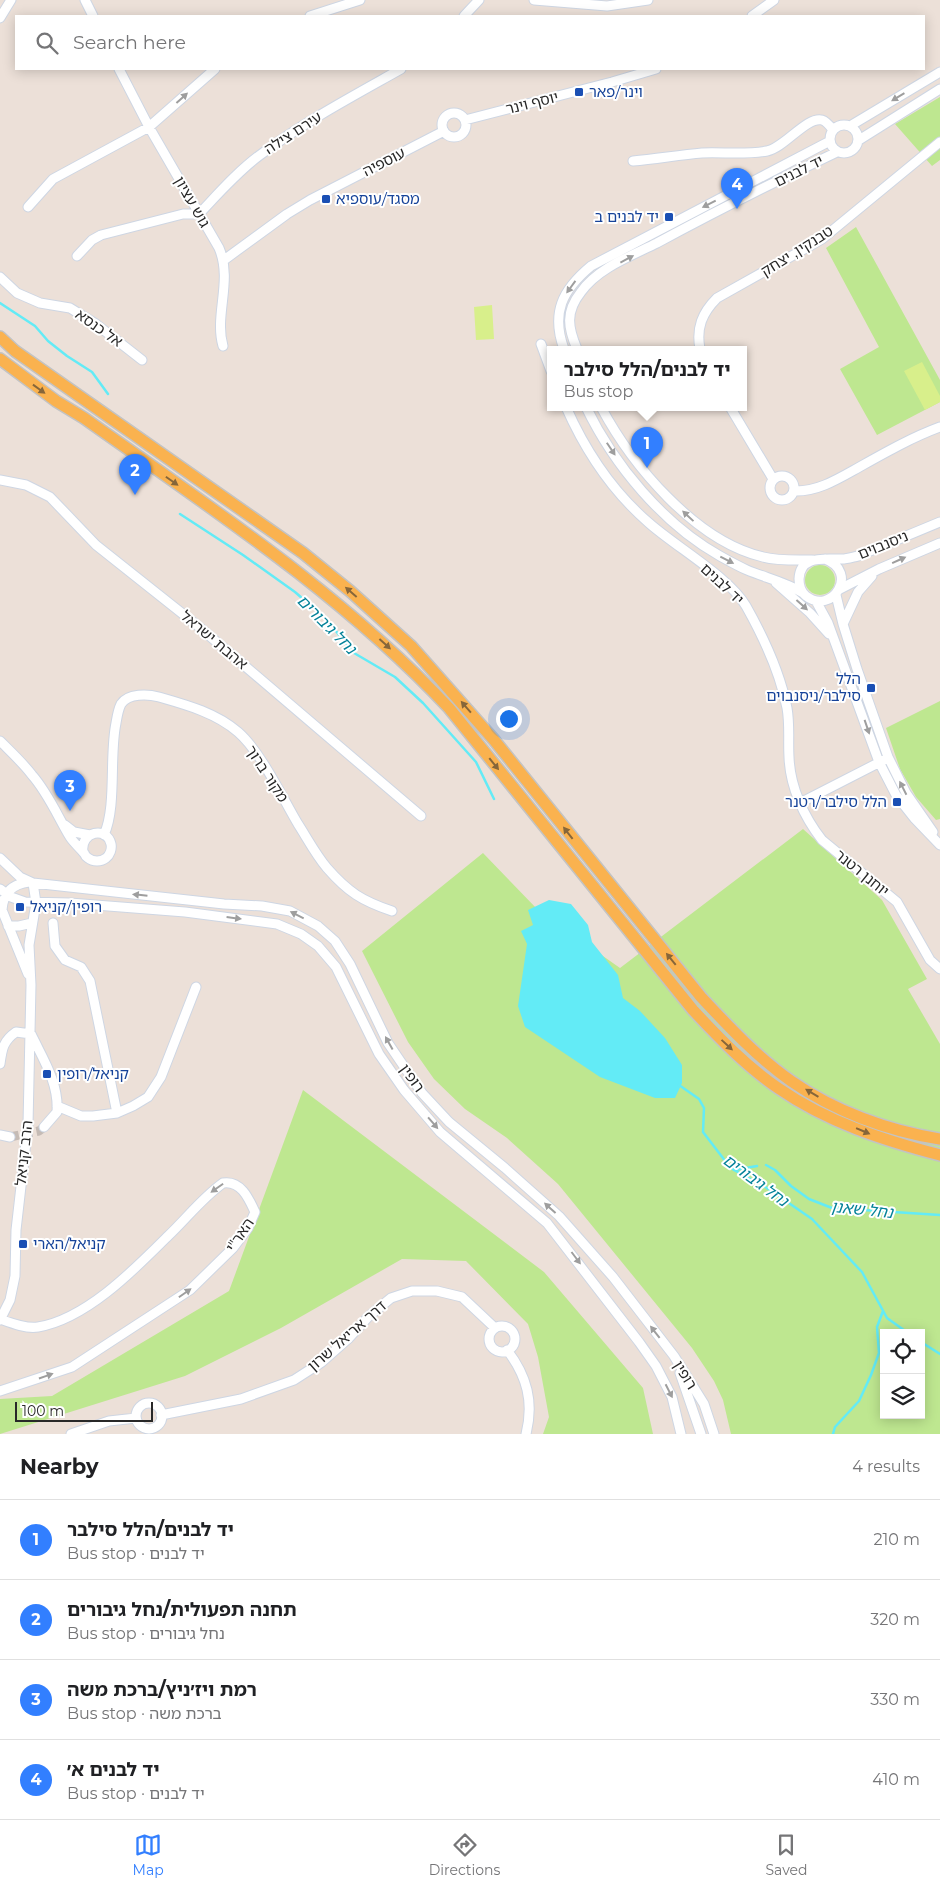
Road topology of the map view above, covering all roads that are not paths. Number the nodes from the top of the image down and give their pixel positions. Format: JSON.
{"nodes":[{"id":1,"x":10,"y":0,"type":"edge"},
{"id":2,"x":85,"y":0,"type":"edge"},
{"id":3,"x":360,"y":0,"type":"edge"},
{"id":4,"x":480,"y":0,"type":"edge"},
{"id":5,"x":534,"y":0,"type":"edge"},
{"id":6,"x":648,"y":0,"type":"edge"},
{"id":7,"x":774,"y":0,"type":"edge"},
{"id":8,"x":92,"y":15,"type":"edge"},
{"id":9,"x":313,"y":15,"type":"edge"},
{"id":10,"x":465,"y":15,"type":"edge"},
{"id":11,"x":753,"y":15,"type":"edge"},
{"id":12,"x":0,"y":18,"type":"edge"},
{"id":13,"x":120,"y":70,"type":"edge"},
{"id":14,"x":214,"y":70,"type":"edge"},
{"id":15,"x":399,"y":70,"type":"edge"},
{"id":16,"x":653,"y":70,"type":"edge"},
{"id":17,"x":940,"y":72,"type":"edge"},
{"id":18,"x":940,"y":89,"type":"edge"},
{"id":19,"x":465,"y":120,"type":"junction"},
{"id":20,"x":850,"y":126,"type":"junction"},
{"id":21,"x":149,"y":127,"type":"junction"},
{"id":22,"x":833,"y":130,"type":"junction"},
{"id":23,"x":444,"y":131,"type":"junction"},
{"id":24,"x":859,"y":140,"type":"junction"},
{"id":25,"x":830,"y":141,"type":"junction"},
{"id":26,"x":940,"y":142,"type":"edge"},
{"id":27,"x":837,"y":152,"type":"junction"},
{"id":28,"x":633,"y":162,"type":"dead end"},
{"id":29,"x":28,"y":207,"type":"dead end"},
{"id":30,"x":199,"y":214,"type":"junction"},
{"id":31,"x":77,"y":256,"type":"dead end"},
{"id":32,"x":224,"y":260,"type":"junction"},
{"id":33,"x":0,"y":277,"type":"edge"},
{"id":34,"x":0,"y":337,"type":"edge"},
{"id":35,"x":541,"y":344,"type":"dead end"},
{"id":36,"x":223,"y":346,"type":"dead end"},
{"id":37,"x":563,"y":346,"type":"edge"},
{"id":38,"x":576,"y":346,"type":"edge"},
{"id":39,"x":699,"y":346,"type":"edge"},
{"id":40,"x":0,"y":359,"type":"edge"},
{"id":41,"x":142,"y":360,"type":"dead end"},
{"id":42,"x":547,"y":360,"type":"edge"},
{"id":43,"x":568,"y":411,"type":"edge"},
{"id":44,"x":588,"y":411,"type":"edge"},
{"id":45,"x":602,"y":411,"type":"edge"},
{"id":46,"x":732,"y":411,"type":"edge"},
{"id":47,"x":940,"y":427,"type":"edge"},
{"id":48,"x":773,"y":479,"type":"junction"},
{"id":49,"x":0,"y":480,"type":"edge"},
{"id":50,"x":794,"y":491,"type":"junction"},
{"id":51,"x":940,"y":522,"type":"edge"},
{"id":52,"x":940,"y":543,"type":"edge"},
{"id":53,"x":824,"y":559,"type":"junction"},
{"id":54,"x":812,"y":560,"type":"junction"},
{"id":55,"x":879,"y":569,"type":"junction"},
{"id":56,"x":765,"y":576,"type":"junction"},
{"id":57,"x":838,"y":592,"type":"junction"},
{"id":58,"x":804,"y":593,"type":"junction"},
{"id":59,"x":816,"y":601,"type":"junction"},
{"id":60,"x":843,"y":624,"type":"junction"},
{"id":61,"x":834,"y":640,"type":"junction"},
{"id":62,"x":0,"y":741,"type":"edge"},
{"id":63,"x":888,"y":757,"type":"junction"},
{"id":64,"x":879,"y":762,"type":"junction"},
{"id":65,"x":800,"y":803,"type":"junction"},
{"id":66,"x":422,"y":816,"type":"dead end"},
{"id":67,"x":64,"y":825,"type":"junction"},
{"id":68,"x":104,"y":834,"type":"junction"},
{"id":69,"x":90,"y":835,"type":"junction"},
{"id":70,"x":940,"y":844,"type":"edge"},
{"id":71,"x":83,"y":852,"type":"junction"},
{"id":72,"x":0,"y":858,"type":"edge"},
{"id":73,"x":31,"y":883,"type":"junction"},
{"id":74,"x":3,"y":892,"type":"edge"},
{"id":75,"x":36,"y":903,"type":"junction"},
{"id":76,"x":392,"y":911,"type":"dead end"},
{"id":77,"x":32,"y":923,"type":"junction"},
{"id":78,"x":53,"y":923,"type":"dead end"},
{"id":79,"x":8,"y":926,"type":"junction"},
{"id":80,"x":940,"y":969,"type":"edge"},
{"id":81,"x":31,"y":984,"type":"junction"},
{"id":82,"x":196,"y":987,"type":"dead end"},
{"id":83,"x":31,"y":1034,"type":"junction"},
{"id":84,"x":0,"y":1064,"type":"edge"},
{"id":85,"x":57,"y":1106,"type":"junction"},
{"id":86,"x":116,"y":1113,"type":"junction"},
{"id":87,"x":44,"y":1127,"type":"tunnel mouth"},
{"id":88,"x":940,"y":1139,"type":"edge"},
{"id":89,"x":940,"y":1154,"type":"edge"},
{"id":90,"x":0,"y":1320,"type":"edge"},
{"id":91,"x":495,"y":1328,"type":"junction"},
{"id":92,"x":507,"y":1350,"type":"junction"},
{"id":93,"x":674,"y":1356,"type":"junction"},
{"id":94,"x":0,"y":1391,"type":"edge"},
{"id":95,"x":161,"y":1415,"type":"junction"},
{"id":96,"x":136,"y":1418,"type":"junction"},
{"id":97,"x":151,"y":1431,"type":"edge"},
{"id":98,"x":71,"y":1434,"type":"edge"},
{"id":99,"x":526,"y":1434,"type":"edge"},
{"id":100,"x":682,"y":1434,"type":"edge"},
{"id":101,"x":701,"y":1434,"type":"edge"},
{"id":102,"x":714,"y":1434,"type":"edge"}],
"edges":[{"from":1,"to":12,"type":"street"},
{"from":2,"to":8,"type":"street"},
{"from":3,"to":9,"type":"street"},
{"from":4,"to":10,"type":"street"},
{"from":5,"to":6,"type":"street"},
{"from":7,"to":11,"type":"street"},
{"from":13,"to":21,"type":"street","name":"גוש עציון"},
{"from":21,"to":14,"type":"street","one_way":true},
{"from":15,"to":30,"type":"street","name":"עירם צילה"},
{"from":16,"to":19,"type":"street","name":"יוסף וינר"},
{"from":17,"to":20,"type":"street","one_way":true},
{"from":18,"to":24,"type":"street"},
{"from":19,"to":23,"type":"street"},
{"from":19,"to":23,"type":"street"},
{"from":20,"to":22,"type":"street"},
{"from":20,"to":24,"type":"street"},
{"from":21,"to":29,"type":"street"},
{"from":21,"to":30,"type":"street","name":"גוש עציון"},
{"from":22,"to":25,"type":"street"},
{"from":22,"to":28,"type":"street","name":"יד לבנים"},
{"from":23,"to":32,"type":"street","name":"עוספיה"},
{"from":24,"to":27,"type":"street"},
{"from":25,"to":27,"type":"street"},
{"from":25,"to":37,"type":"street","name":"יד לבנים","one_way":true},
{"from":26,"to":39,"type":"street","name":"טבנקין, יצחק"},
{"from":38,"to":27,"type":"street","name":"יד לבנים","one_way":true},
{"from":30,"to":31,"type":"street"},
{"from":30,"to":32,"type":"street","name":"גוש עציון"},
{"from":32,"to":36,"type":"street","name":"גוש עציון"},
{"from":33,"to":41,"type":"street","name":"אל כנסא"},
{"from":88,"to":34,"type":"main road","one_way":true},
{"from":35,"to":42,"type":"street"},
{"from":40,"to":89,"type":"main road","one_way":true},
{"from":43,"to":65,"type":"street","name":"יד לבנים"},
{"from":44,"to":56,"type":"street","name":"יד לבנים","one_way":true},
{"from":54,"to":45,"type":"street","one_way":true},
{"from":46,"to":48,"type":"street"},
{"from":47,"to":50,"type":"street"},
{"from":48,"to":50,"type":"street"},
{"from":48,"to":50,"type":"street"},
{"from":49,"to":66,"type":"street","name":"אהבת ישראל"},
{"from":51,"to":53,"type":"street","name":"ניסנבוים"},
{"from":55,"to":52,"type":"street","name":"ניסנבוים","one_way":true},
{"from":53,"to":54,"type":"street"},
{"from":53,"to":57,"type":"street"},
{"from":54,"to":58,"type":"street"},
{"from":55,"to":57,"type":"street","name":"ניסנבוים"},
{"from":55,"to":60,"type":"street"},
{"from":56,"to":58,"type":"street","name":"יד לבנים"},
{"from":56,"to":61,"type":"street","one_way":true},
{"from":57,"to":59,"type":"street"},
{"from":57,"to":60,"type":"street"},
{"from":58,"to":59,"type":"street"},
{"from":59,"to":61,"type":"street"},
{"from":60,"to":63,"type":"street"},
{"from":61,"to":64,"type":"street","one_way":true},
{"from":62,"to":67,"type":"street"},
{"from":63,"to":64,"type":"street"},
{"from":70,"to":63,"type":"street","one_way":true},
{"from":64,"to":65,"type":"street"},
{"from":64,"to":70,"type":"street"},
{"from":65,"to":80,"type":"street","name":"יוחנן רטנר"},
{"from":67,"to":69,"type":"street"},
{"from":67,"to":71,"type":"street"},
{"from":68,"to":69,"type":"street"},
{"from":68,"to":71,"type":"street"},
{"from":68,"to":76,"type":"street","name":"מקור ברוך"},
{"from":69,"to":71,"type":"street"},
{"from":72,"to":73,"type":"street"},
{"from":73,"to":74,"type":"street"},
{"from":73,"to":75,"type":"street","name":"הרב קניאל"},
{"from":93,"to":73,"type":"street","name":"רופין","one_way":true},
{"from":74,"to":75,"type":"street","name":"רופין"},
{"from":74,"to":79,"type":"street","name":"הרב קניאל"},
{"from":75,"to":77,"type":"street","name":"הרב קניאל"},
{"from":75,"to":100,"type":"street","name":"רופין","one_way":true},
{"from":77,"to":79,"type":"street"},
{"from":77,"to":81,"type":"street","name":"הרב קניאל"},
{"from":78,"to":86,"type":"street"},
{"from":79,"to":81,"type":"street","name":"הרב קניאל"},
{"from":81,"to":83,"type":"street","name":"הרב קניאל"},
{"from":82,"to":86,"type":"street"},
{"from":83,"to":84,"type":"street"},
{"from":83,"to":85,"type":"street"},
{"from":83,"to":90,"type":"street","name":"הרב קניאל"},
{"from":85,"to":86,"type":"street"},
{"from":85,"to":87,"type":"street"},
{"from":94,"to":90,"type":"street","name":"האר\"י","one_way":true},
{"from":91,"to":92,"type":"street"},
{"from":91,"to":92,"type":"street"},
{"from":91,"to":95,"type":"street","name":"דרך אריאל שרון"},
{"from":92,"to":99,"type":"street"},
{"from":93,"to":101,"type":"street"},
{"from":93,"to":102,"type":"street","name":"רופין"},
{"from":95,"to":96,"type":"street"},
{"from":95,"to":97,"type":"street"},
{"from":96,"to":97,"type":"street"},
{"from":96,"to":98,"type":"street"}]}
